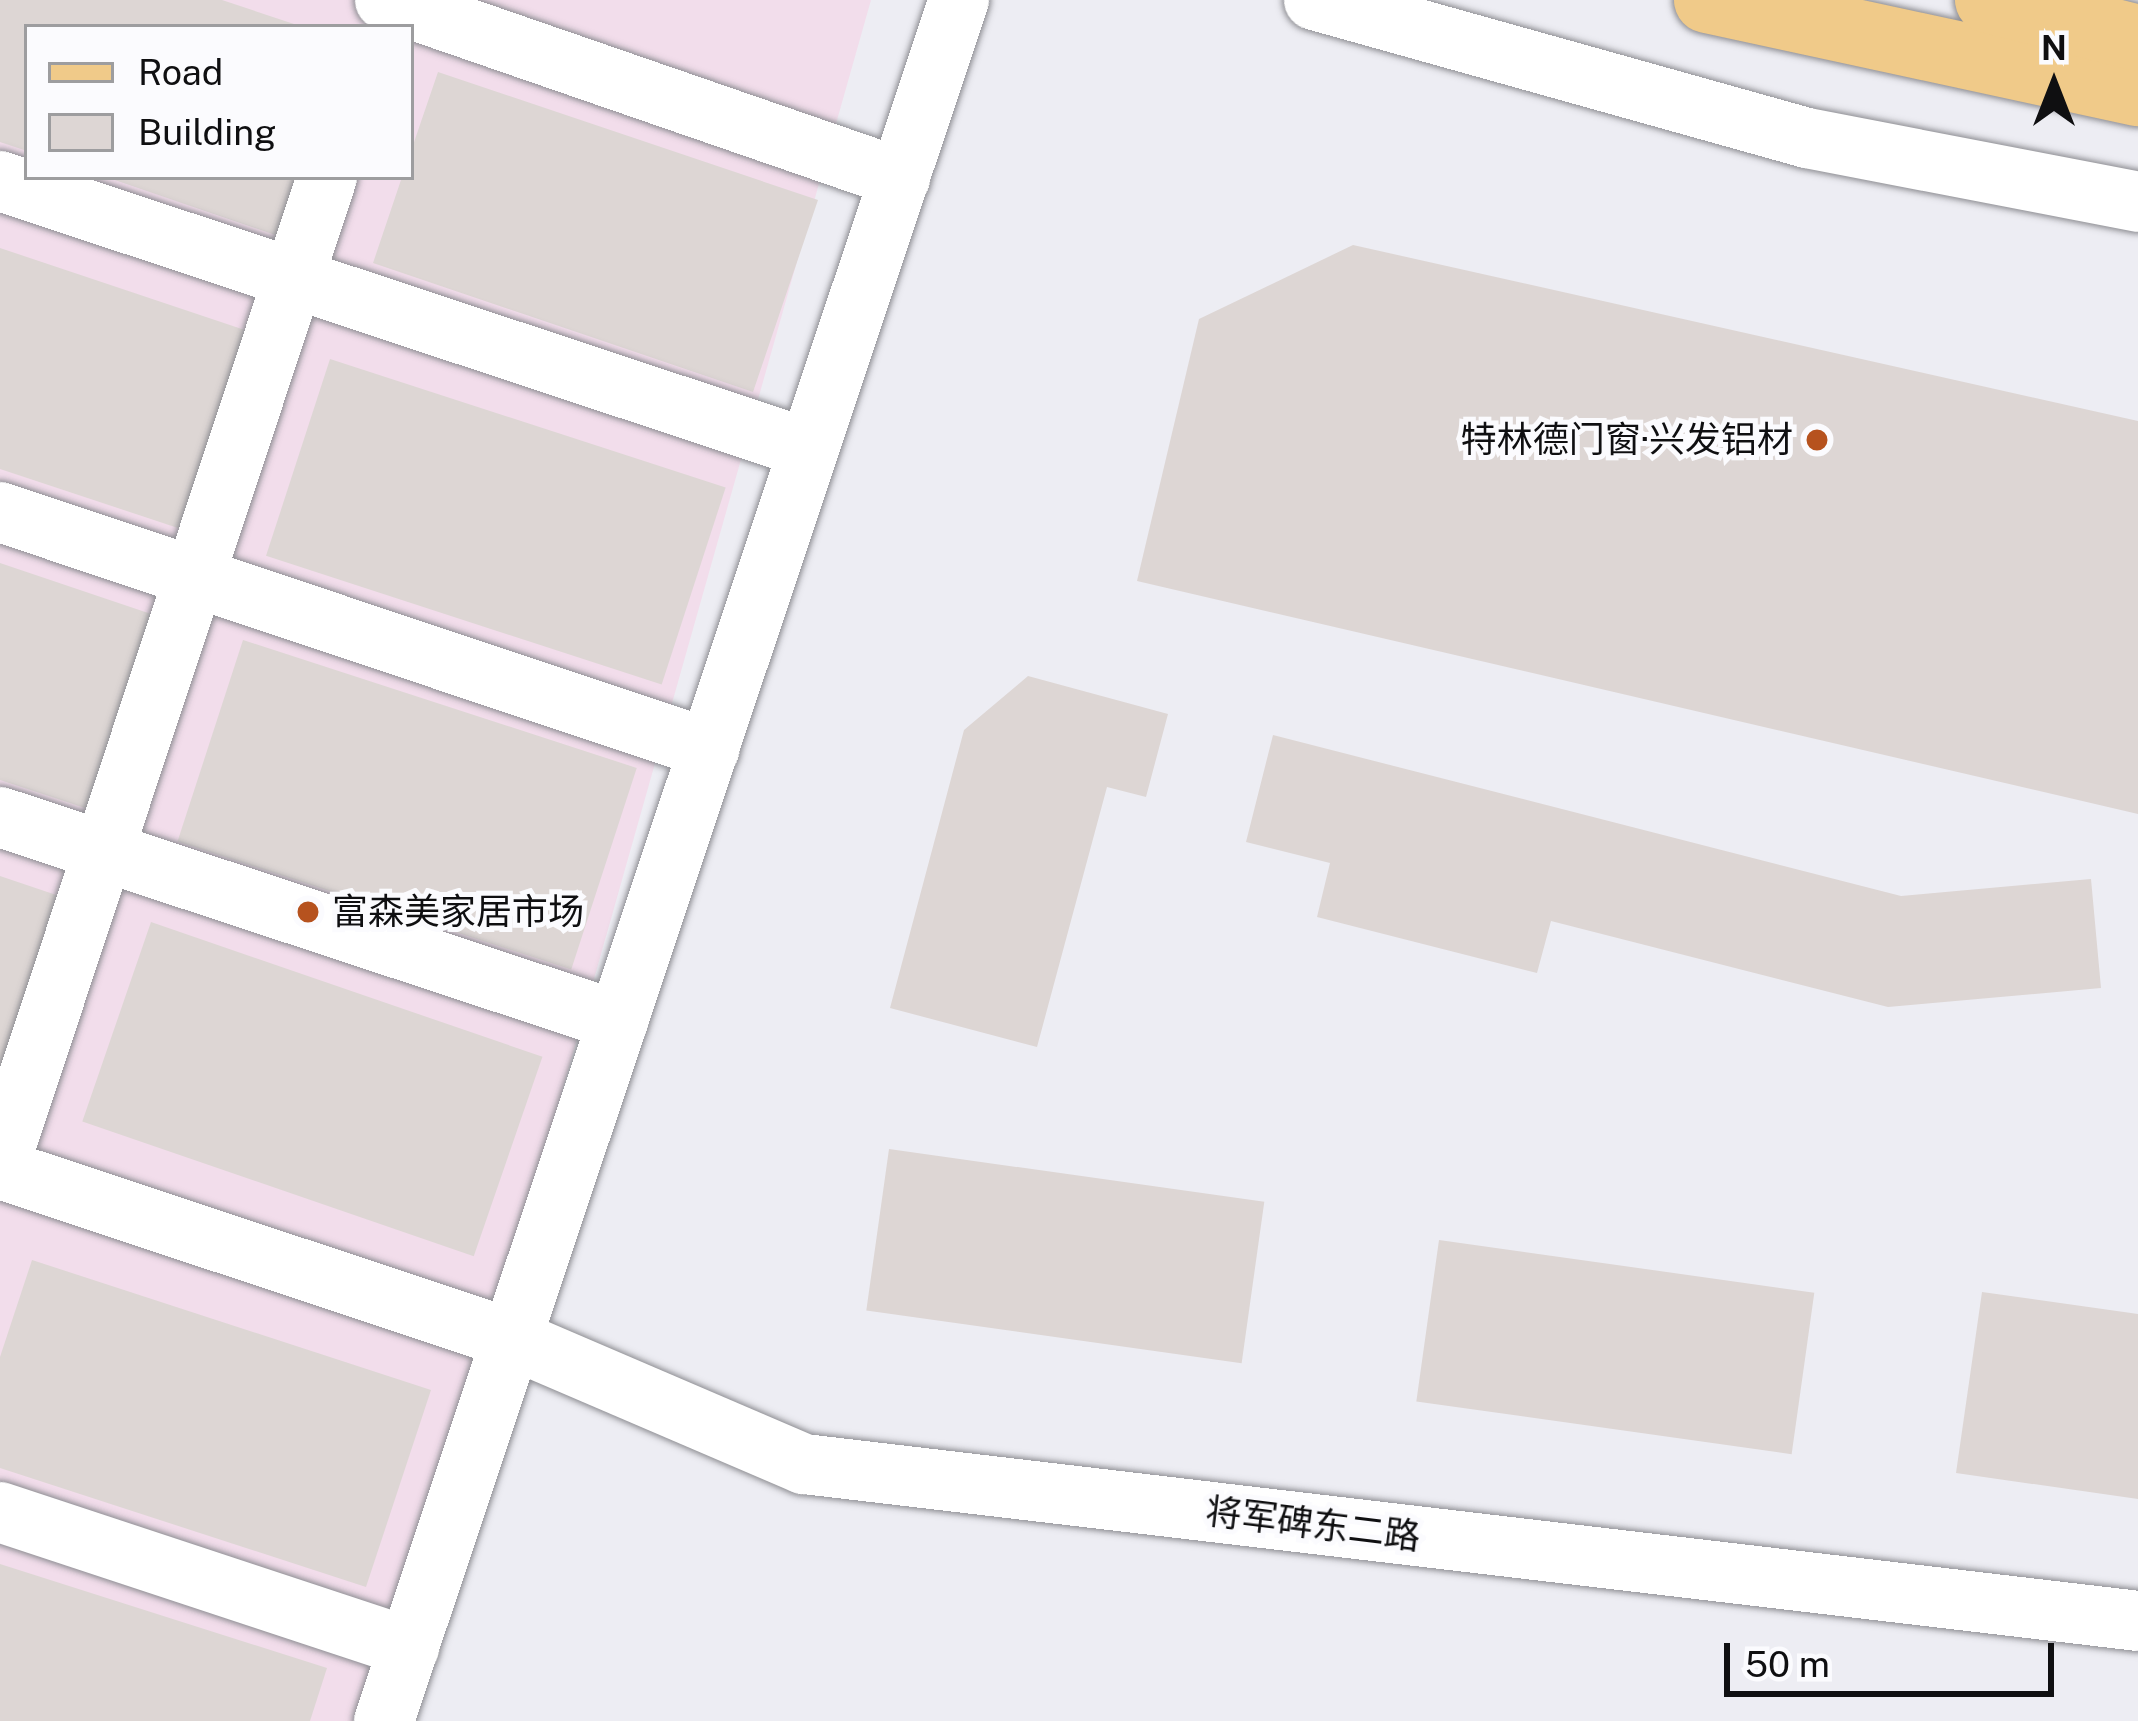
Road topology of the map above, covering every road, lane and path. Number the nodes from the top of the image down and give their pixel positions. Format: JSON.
{"nodes":[{"id":1,"x":386,"y":0,"type":"edge"},
{"id":2,"x":959,"y":0,"type":"edge"},
{"id":3,"x":1314,"y":0,"type":"edge"},
{"id":4,"x":1707,"y":0,"type":"edge"},
{"id":5,"x":1988,"y":0,"type":"edge"},
{"id":6,"x":2122,"y":29,"type":"edge"},
{"id":7,"x":2138,"y":93,"type":"edge"},
{"id":8,"x":900,"y":178,"type":"junction"},
{"id":9,"x":326,"y":180,"type":"edge"},
{"id":10,"x":0,"y":182,"type":"edge"},
{"id":11,"x":2138,"y":202,"type":"edge"},
{"id":12,"x":293,"y":278,"type":"junction"},
{"id":13,"x":809,"y":449,"type":"junction"},
{"id":14,"x":0,"y":512,"type":"edge"},
{"id":15,"x":194,"y":577,"type":"junction"},
{"id":16,"x":709,"y":749,"type":"junction"},
{"id":17,"x":0,"y":817,"type":"edge"},
{"id":18,"x":104,"y":851,"type":"junction"},
{"id":19,"x":618,"y":1021,"type":"junction"},
{"id":20,"x":0,"y":1166,"type":"edge"},
{"id":21,"x":512,"y":1339,"type":"junction"},
{"id":22,"x":0,"y":1512,"type":"edge"},
{"id":23,"x":2138,"y":1621,"type":"edge"},
{"id":24,"x":409,"y":1647,"type":"junction"},
{"id":25,"x":385,"y":1721,"type":"edge"}],
"edges":[{"from":1,"to":8,"type":"street"},
{"from":2,"to":8,"type":"street"},
{"from":3,"to":11,"type":"street"},
{"from":4,"to":7,"type":"main road"},
{"from":5,"to":6,"type":"main road"},
{"from":8,"to":13,"type":"street"},
{"from":9,"to":12,"type":"street"},
{"from":10,"to":12,"type":"street"},
{"from":12,"to":13,"type":"street"},
{"from":12,"to":15,"type":"street"},
{"from":13,"to":16,"type":"street"},
{"from":14,"to":15,"type":"street"},
{"from":15,"to":16,"type":"street"},
{"from":15,"to":18,"type":"street"},
{"from":16,"to":19,"type":"street"},
{"from":17,"to":18,"type":"street"},
{"from":18,"to":19,"type":"street"},
{"from":18,"to":20,"type":"street"},
{"from":19,"to":21,"type":"street"},
{"from":20,"to":21,"type":"street","name":"将军碑东二路"},
{"from":21,"to":23,"type":"street","name":"将军碑东二路"},
{"from":21,"to":24,"type":"street"},
{"from":22,"to":24,"type":"street"},
{"from":24,"to":25,"type":"street"}]}
